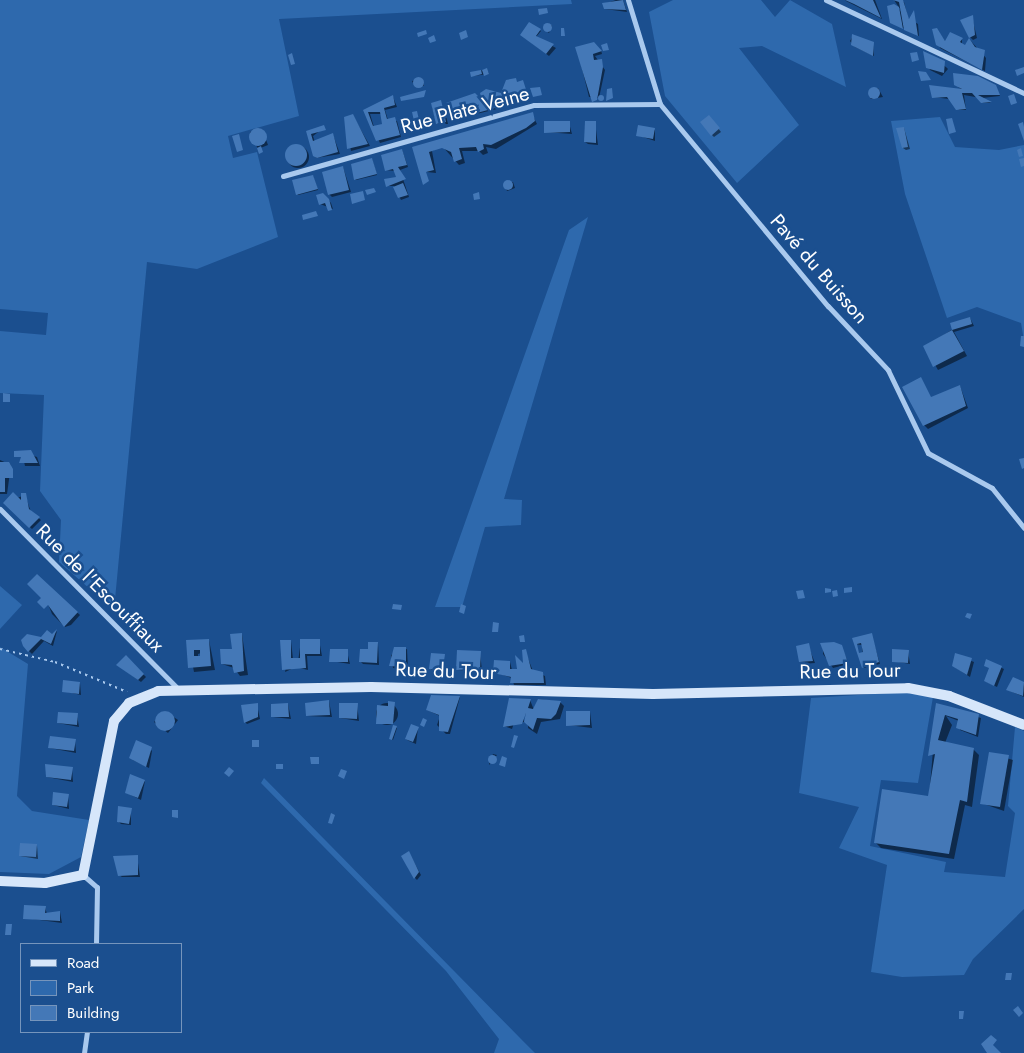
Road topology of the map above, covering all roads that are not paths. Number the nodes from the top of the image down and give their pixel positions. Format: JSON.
{"nodes":[{"id":1,"x":628,"y":0,"type":"edge"},
{"id":2,"x":826,"y":0,"type":"edge"},
{"id":3,"x":1024,"y":93,"type":"edge"},
{"id":4,"x":660,"y":104,"type":"junction"},
{"id":5,"x":283,"y":176,"type":"dead end"},
{"id":6,"x":0,"y":509,"type":"edge"},
{"id":7,"x":1024,"y":528,"type":"edge"},
{"id":8,"x":178,"y":689,"type":"junction"},
{"id":9,"x":1024,"y":726,"type":"edge"},
{"id":10,"x":83,"y":875,"type":"junction"},
{"id":11,"x":0,"y":881,"type":"edge"},
{"id":12,"x":96,"y":943,"type":"edge"},
{"id":13,"x":87,"y":1033,"type":"edge"},
{"id":14,"x":84,"y":1053,"type":"edge"}],
"edges":[{"from":1,"to":4,"type":"street","name":"Pavé du Buisson"},
{"from":2,"to":3,"type":"street"},
{"from":4,"to":5,"type":"street","name":"Rue Plate Veine"},
{"from":4,"to":7,"type":"street","name":"Pavé du Buisson"},
{"from":6,"to":8,"type":"street","name":"Rue de l'Escouffiaux"},
{"from":8,"to":9,"type":"street","name":"Rue du Tour"},
{"from":8,"to":10,"type":"street","name":"Rue du Tour"},
{"from":10,"to":11,"type":"street"},
{"from":10,"to":12,"type":"street"},
{"from":13,"to":14,"type":"street"}]}
